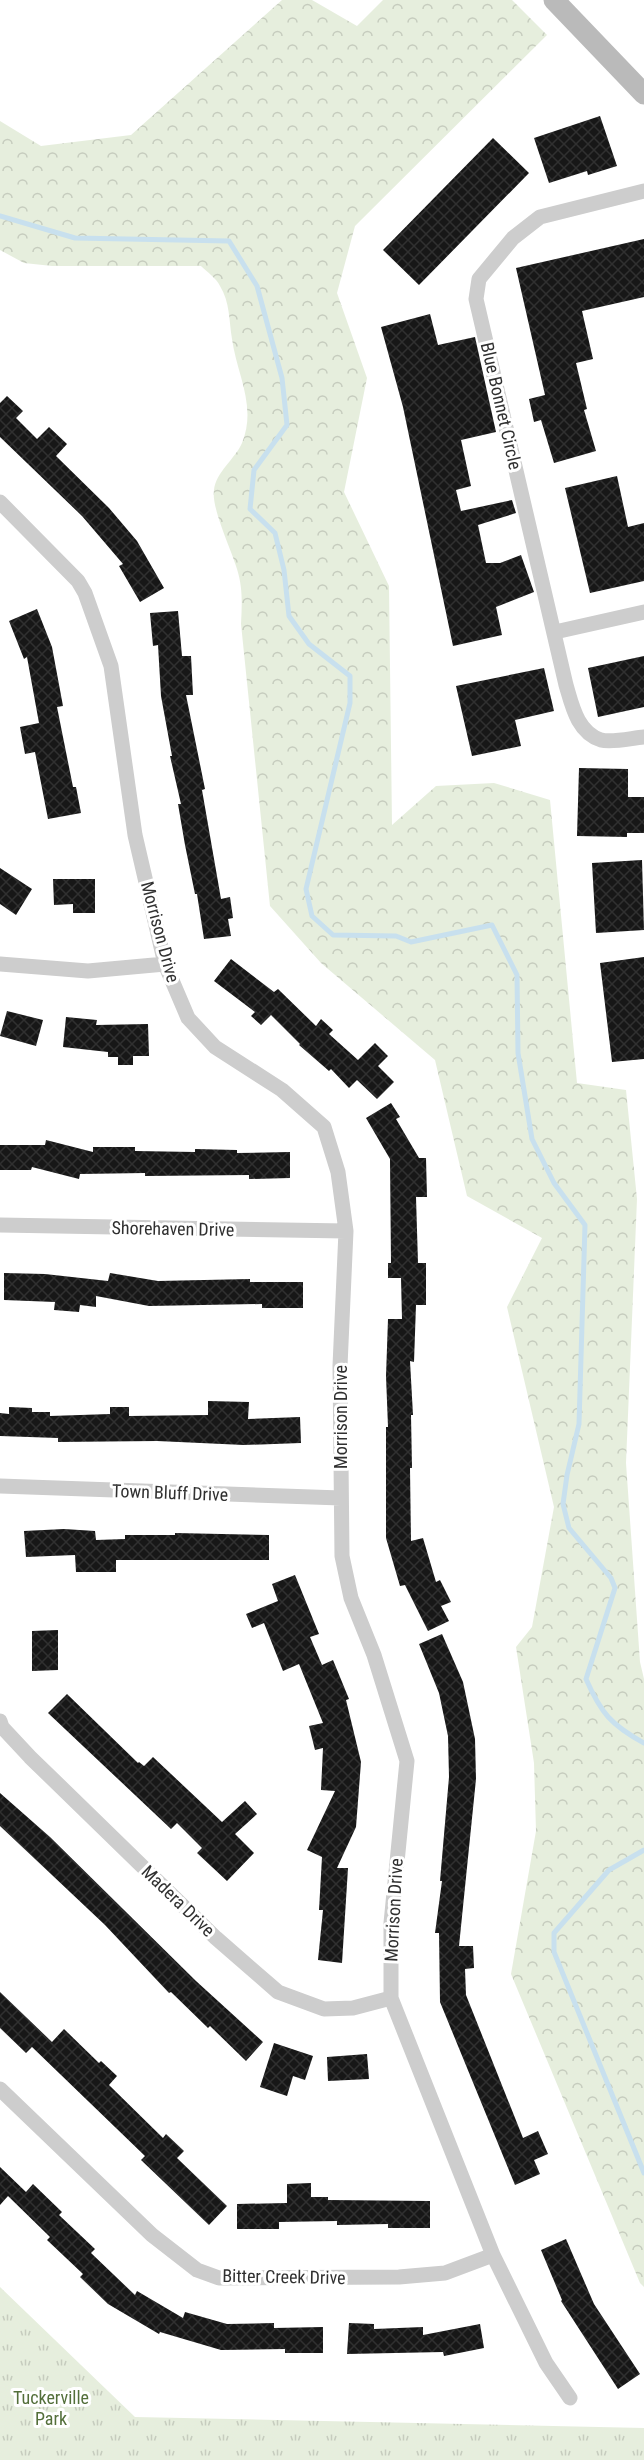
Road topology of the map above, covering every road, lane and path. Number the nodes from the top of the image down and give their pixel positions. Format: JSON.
{"nodes":[{"id":1,"x":555,"y":0,"type":"edge"},
{"id":2,"x":644,"y":94,"type":"edge"},
{"id":3,"x":644,"y":191,"type":"edge"},
{"id":4,"x":0,"y":502,"type":"edge"},
{"id":5,"x":644,"y":612,"type":"edge"},
{"id":6,"x":555,"y":632,"type":"junction"},
{"id":7,"x":644,"y":737,"type":"edge"},
{"id":8,"x":0,"y":964,"type":"edge"},
{"id":9,"x":165,"y":964,"type":"junction"},
{"id":10,"x":0,"y":1225,"type":"edge"},
{"id":11,"x":346,"y":1231,"type":"junction"},
{"id":12,"x":0,"y":1486,"type":"edge"},
{"id":13,"x":341,"y":1498,"type":"junction"},
{"id":14,"x":0,"y":1721,"type":"edge"},
{"id":15,"x":391,"y":1998,"type":"junction"},
{"id":16,"x":0,"y":2089,"type":"edge"},
{"id":17,"x":493,"y":2255,"type":"junction"},
{"id":18,"x":570,"y":2398,"type":"dead end"}],
"edges":[{"from":1,"to":2,"type":"main road"},
{"from":3,"to":6,"type":"street","name":"Blue Bonnet Circle"},
{"from":4,"to":9,"type":"street","name":"Morrison Drive"},
{"from":5,"to":6,"type":"street"},
{"from":6,"to":7,"type":"street","name":"Blue Bonnet Circle"},
{"from":8,"to":9,"type":"street"},
{"from":9,"to":11,"type":"street","name":"Morrison Drive"},
{"from":10,"to":11,"type":"street","name":"Shorehaven Drive"},
{"from":11,"to":13,"type":"street","name":"Morrison Drive"},
{"from":12,"to":13,"type":"street","name":"Town Bluff Drive"},
{"from":13,"to":15,"type":"street","name":"Morrison Drive"},
{"from":14,"to":15,"type":"street","name":"Madera Drive"},
{"from":15,"to":17,"type":"street","name":"Morrison Drive"},
{"from":16,"to":17,"type":"street","name":"Bitter Creek Drive"},
{"from":17,"to":18,"type":"street","name":"Morrison Drive"}]}
